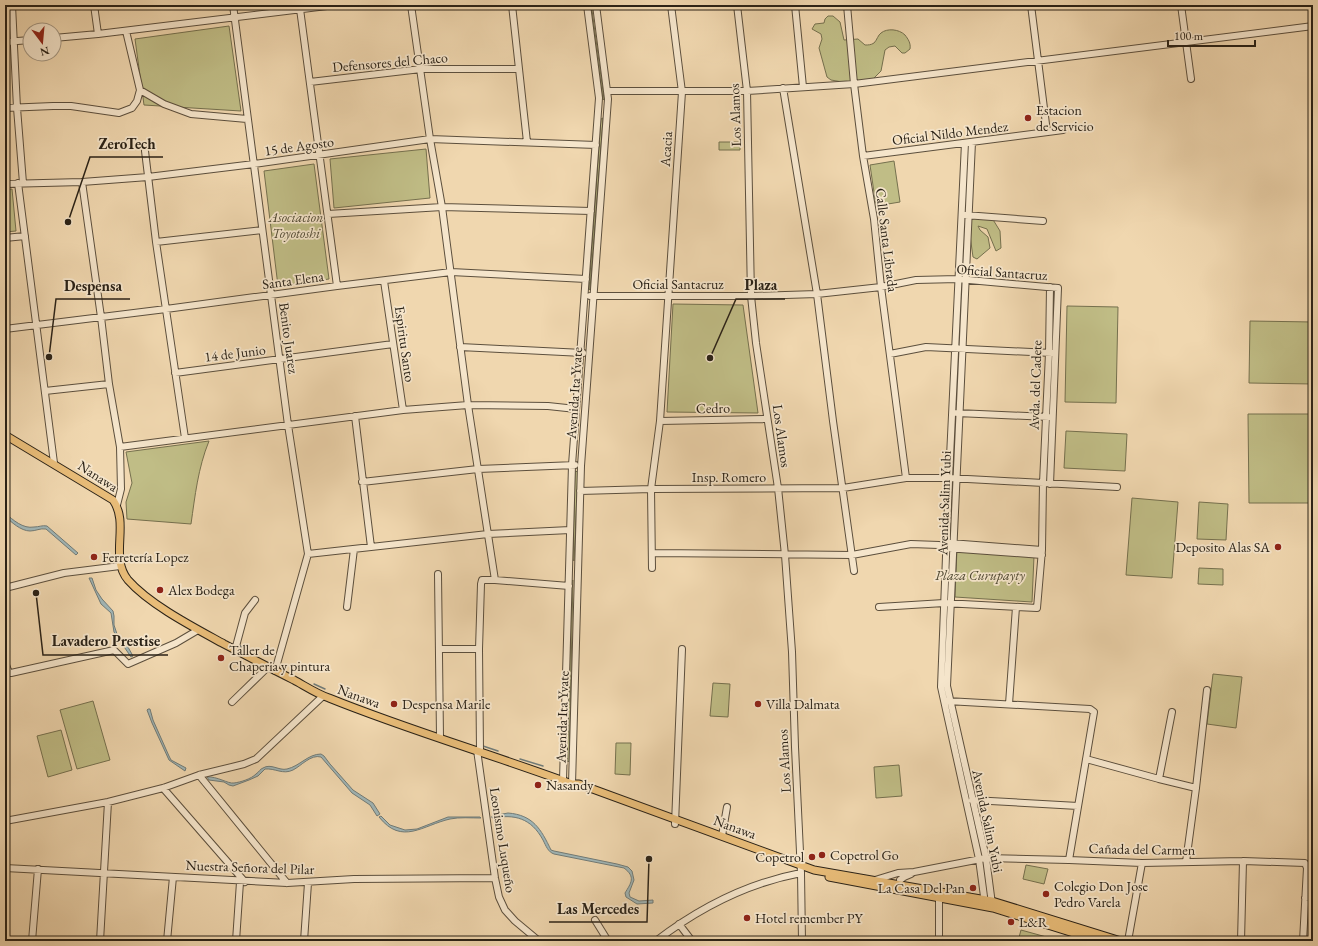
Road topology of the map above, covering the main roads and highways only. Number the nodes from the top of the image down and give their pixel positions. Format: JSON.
{"nodes":[{"id":1,"x":5,"y":435,"type":"edge"},
{"id":2,"x":675,"y":822,"type":"junction"},
{"id":3,"x":801,"y":869,"type":"junction"},
{"id":4,"x":939,"y":894,"type":"junction"},
{"id":5,"x":1097,"y":938,"type":"edge"},
{"id":6,"x":1122,"y":941,"type":"edge"}],
"edges":[{"from":1,"to":2,"type":"main road","name":"Nanawa"},
{"from":2,"to":3,"type":"main road","name":"Nanawa"},
{"from":2,"to":3,"type":"main road","name":"Nanawa"},
{"from":3,"to":4,"type":"main road","name":"Nanawa"},
{"from":3,"to":4,"type":"main road","name":"Nanawa"},
{"from":4,"to":5,"type":"main road","name":"Nanawa"},
{"from":5,"to":6,"type":"main road","name":"Nanawa"}]}
